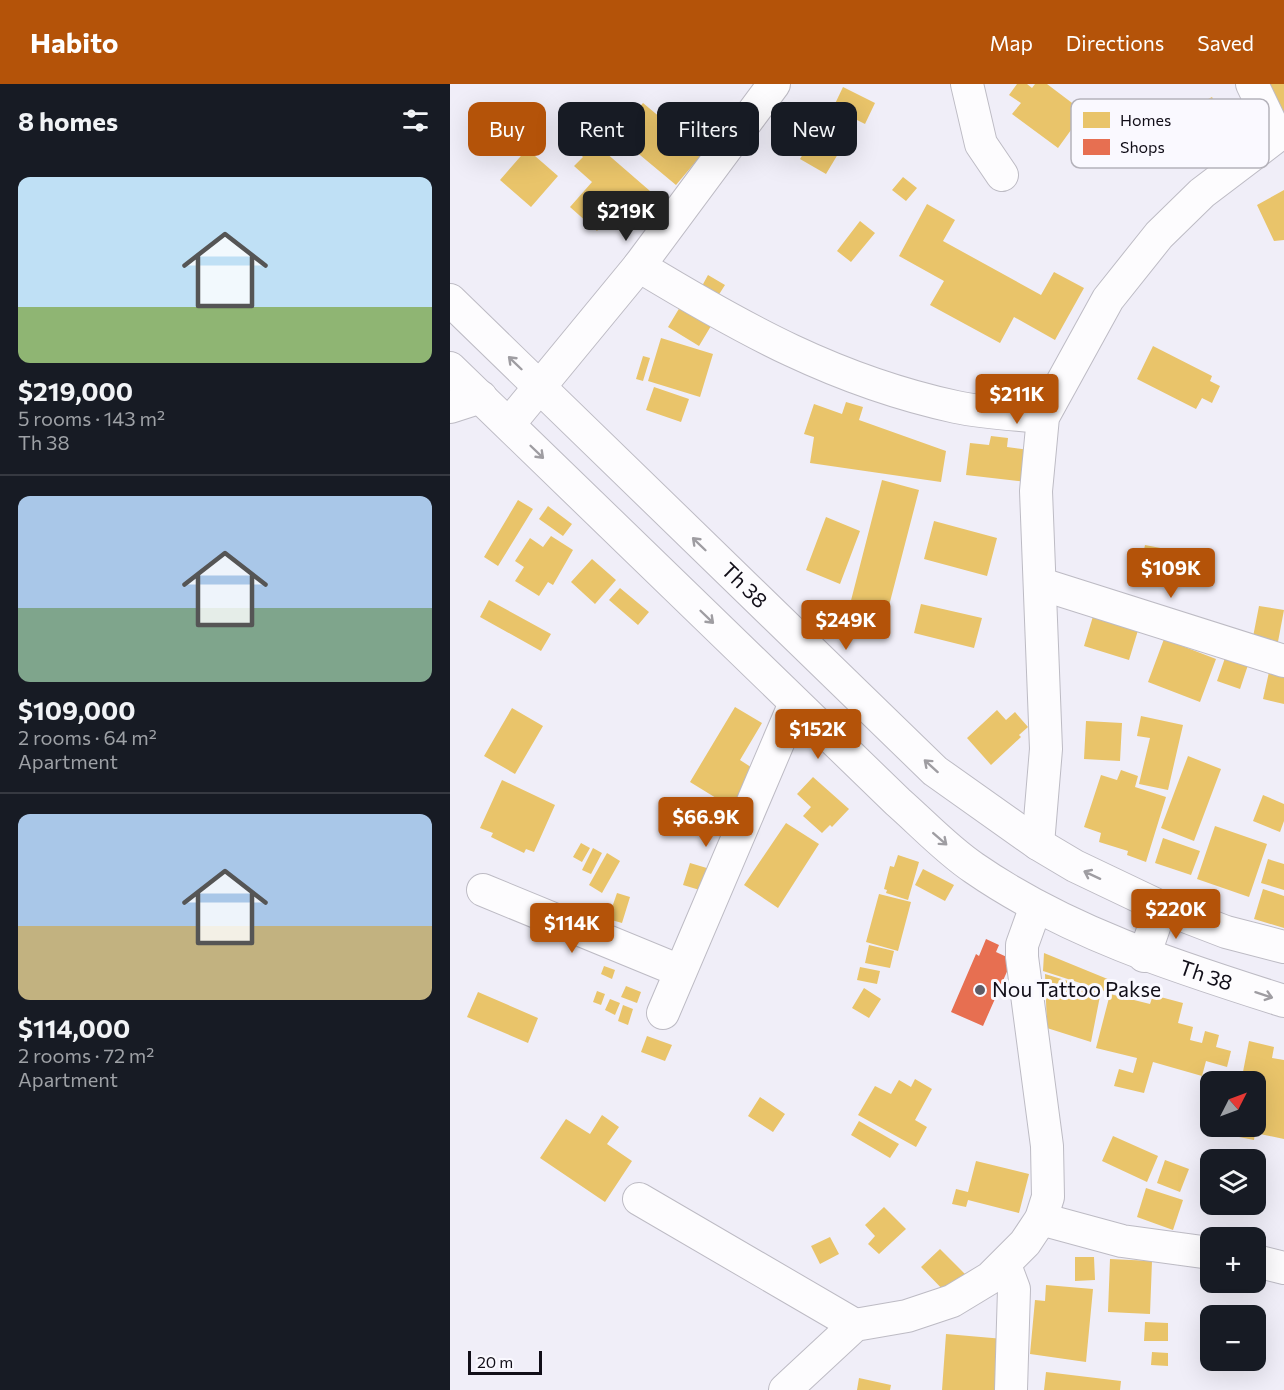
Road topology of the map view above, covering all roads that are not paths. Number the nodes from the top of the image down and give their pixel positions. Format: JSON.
{"nodes":[{"id":1,"x":774,"y":84,"type":"edge"},
{"id":2,"x":967,"y":84,"type":"edge"},
{"id":3,"x":1252,"y":84,"type":"edge"},
{"id":4,"x":1260,"y":99,"type":"edge"},
{"id":5,"x":1269,"y":114,"type":"edge"},
{"id":6,"x":1280,"y":134,"type":"edge"},
{"id":7,"x":1235,"y":168,"type":"edge"},
{"id":8,"x":1002,"y":175,"type":"dead end"},
{"id":9,"x":639,"y":266,"type":"junction"},
{"id":10,"x":450,"y":300,"type":"edge"},
{"id":11,"x":450,"y":368,"type":"edge"},
{"id":12,"x":539,"y":387,"type":"junction"},
{"id":13,"x":481,"y":398,"type":"junction"},
{"id":14,"x":450,"y":407,"type":"edge"},
{"id":15,"x":1043,"y":417,"type":"junction"},
{"id":16,"x":508,"y":424,"type":"junction"},
{"id":17,"x":1041,"y":584,"type":"junction"},
{"id":18,"x":1284,"y":661,"type":"edge"},
{"id":19,"x":795,"y":703,"type":"junction"},
{"id":20,"x":1038,"y":844,"type":"junction"},
{"id":21,"x":483,"y":890,"type":"dead end"},
{"id":22,"x":1036,"y":906,"type":"junction"},
{"id":23,"x":1161,"y":907,"type":"junction"},
{"id":24,"x":1284,"y":947,"type":"edge"},
{"id":25,"x":1144,"y":956,"type":"junction"},
{"id":26,"x":680,"y":971,"type":"junction"},
{"id":27,"x":1284,"y":1001,"type":"edge"},
{"id":28,"x":663,"y":1013,"type":"dead end"},
{"id":29,"x":639,"y":1199,"type":"dead end"},
{"id":30,"x":1041,"y":1219,"type":"junction"},
{"id":31,"x":1200,"y":1252,"type":"edge"},
{"id":32,"x":1266,"y":1264,"type":"edge"},
{"id":33,"x":1005,"y":1265,"type":"junction"},
{"id":34,"x":1284,"y":1268,"type":"edge"},
{"id":35,"x":855,"y":1325,"type":"junction"},
{"id":36,"x":785,"y":1390,"type":"edge"},
{"id":37,"x":1011,"y":1390,"type":"edge"}],
"edges":[{"from":1,"to":9,"type":"street"},
{"from":2,"to":8,"type":"street"},
{"from":3,"to":4,"type":"street"},
{"from":5,"to":6,"type":"street"},
{"from":7,"to":15,"type":"street"},
{"from":9,"to":12,"type":"street"},
{"from":9,"to":15,"type":"street"},
{"from":12,"to":10,"type":"street","name":"Th 38","one_way":true},
{"from":11,"to":13,"type":"street","name":"Th 38"},
{"from":12,"to":16,"type":"street"},
{"from":20,"to":12,"type":"street","name":"Th 38","one_way":true},
{"from":13,"to":14,"type":"street"},
{"from":13,"to":16,"type":"street","name":"Th 38"},
{"from":15,"to":17,"type":"street"},
{"from":16,"to":19,"type":"street","name":"Th 38","one_way":true},
{"from":17,"to":18,"type":"street"},
{"from":17,"to":20,"type":"street"},
{"from":19,"to":22,"type":"street","name":"Th 38","one_way":true},
{"from":19,"to":26,"type":"street"},
{"from":23,"to":20,"type":"street","name":"Th 38","one_way":true},
{"from":21,"to":26,"type":"street"},
{"from":22,"to":25,"type":"street","name":"Th 38"},
{"from":22,"to":30,"type":"street"},
{"from":23,"to":24,"type":"street","name":"Th 38"},
{"from":23,"to":25,"type":"street"},
{"from":25,"to":27,"type":"street","name":"Th 38","one_way":true},
{"from":26,"to":28,"type":"street"},
{"from":29,"to":35,"type":"street"},
{"from":30,"to":31,"type":"street"},
{"from":30,"to":33,"type":"street"},
{"from":32,"to":34,"type":"street"},
{"from":33,"to":35,"type":"street"},
{"from":33,"to":37,"type":"street"},
{"from":35,"to":36,"type":"street"}]}
